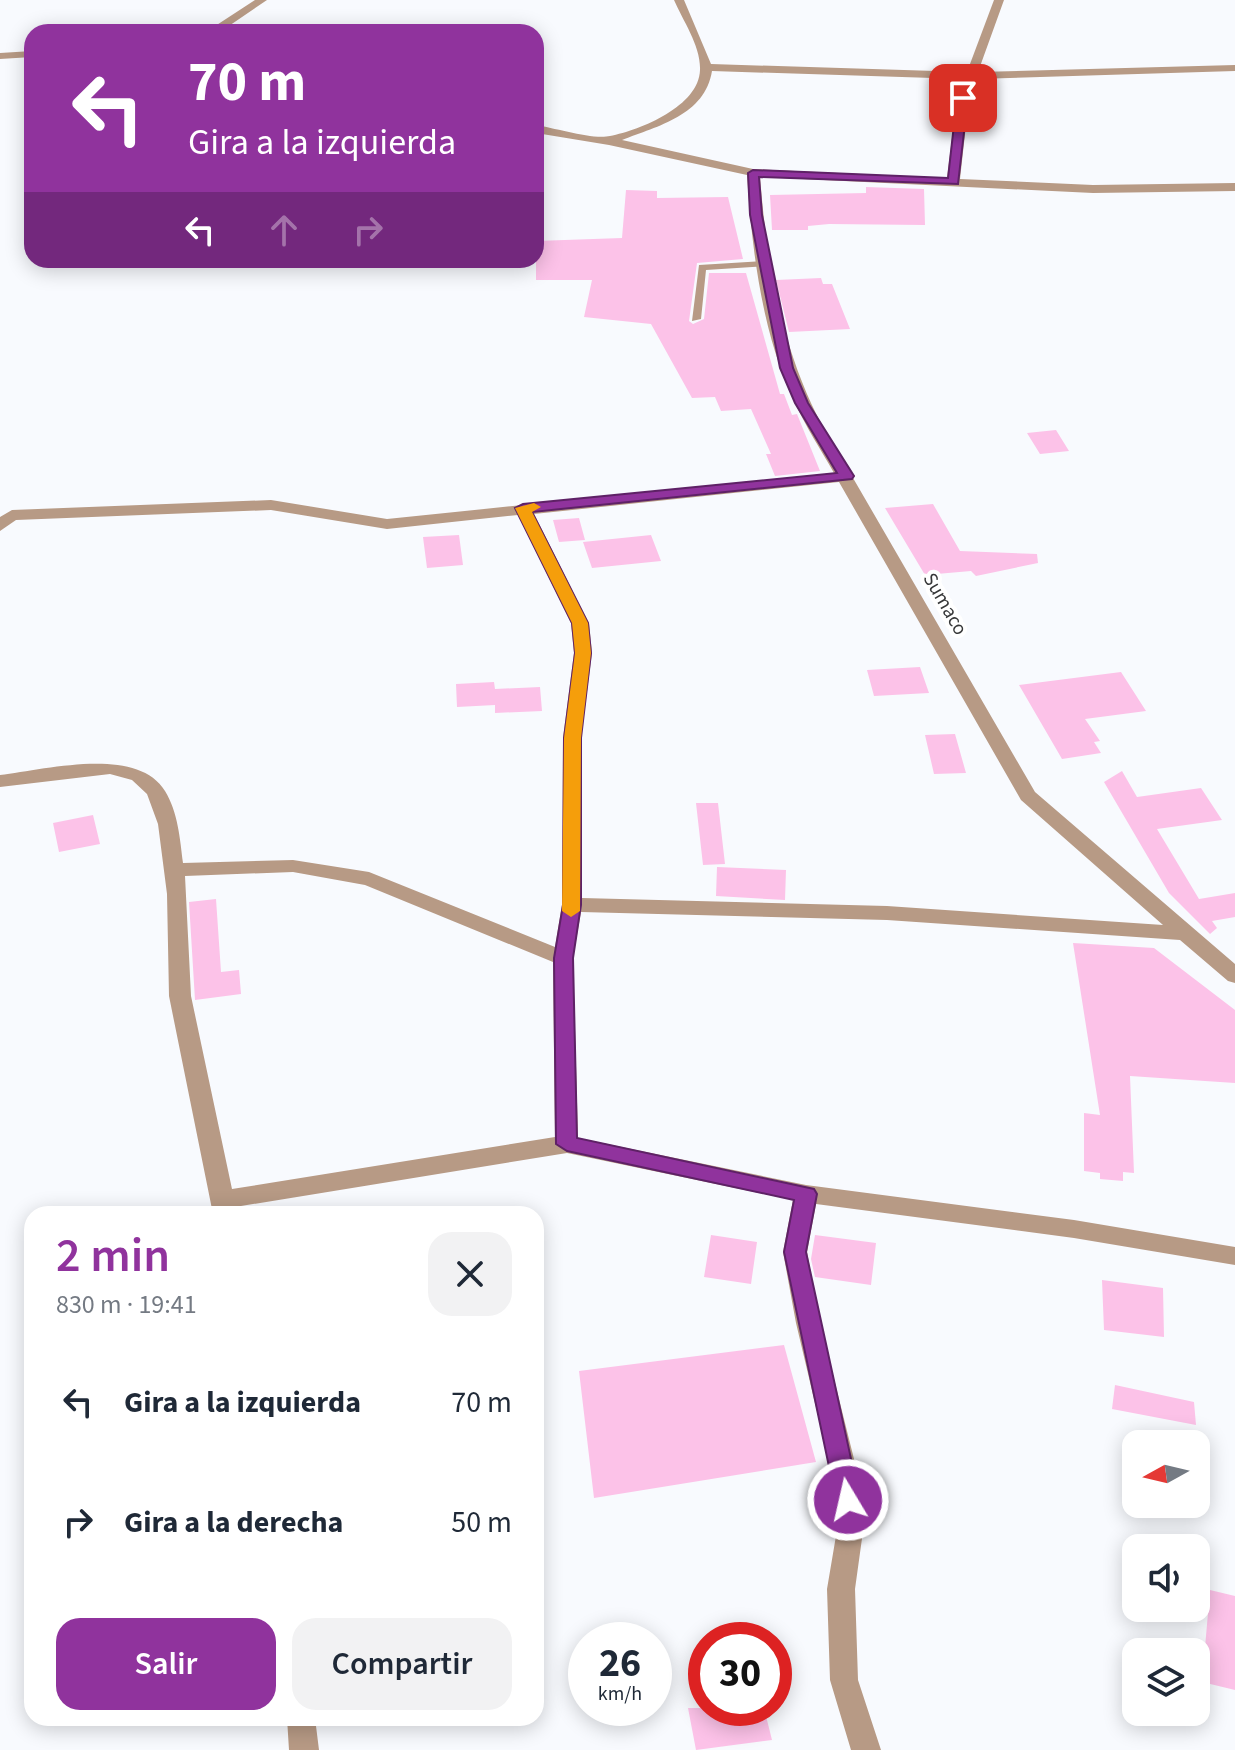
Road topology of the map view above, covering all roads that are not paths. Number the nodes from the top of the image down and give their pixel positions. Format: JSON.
{"nodes":[{"id":1,"x":262,"y":0,"type":"edge"},
{"id":2,"x":679,"y":0,"type":"edge"},
{"id":3,"x":999,"y":0,"type":"edge"},
{"id":4,"x":224,"y":24,"type":"edge"},
{"id":5,"x":24,"y":54,"type":"edge"},
{"id":6,"x":0,"y":56,"type":"edge"},
{"id":7,"x":706,"y":67,"type":"junction"},
{"id":8,"x":1235,"y":68,"type":"edge"},
{"id":9,"x":970,"y":76,"type":"junction"},
{"id":10,"x":544,"y":130,"type":"edge"},
{"id":11,"x":609,"y":141,"type":"junction"},
{"id":12,"x":753,"y":173,"type":"junction"},
{"id":13,"x":953,"y":182,"type":"junction"},
{"id":14,"x":1235,"y":187,"type":"edge"},
{"id":15,"x":766,"y":264,"type":"junction"},
{"id":16,"x":696,"y":319,"type":"dead end"},
{"id":17,"x":847,"y":476,"type":"junction"},
{"id":18,"x":523,"y":508,"type":"junction"},
{"id":19,"x":4,"y":517,"type":"edge"},
{"id":20,"x":0,"y":781,"type":"edge"},
{"id":21,"x":174,"y":870,"type":"junction"},
{"id":22,"x":572,"y":905,"type":"junction"},
{"id":23,"x":1182,"y":933,"type":"junction"},
{"id":24,"x":563,"y":958,"type":"junction"},
{"id":25,"x":1235,"y":976,"type":"edge"},
{"id":26,"x":567,"y":1144,"type":"junction"},
{"id":27,"x":806,"y":1194,"type":"junction"},
{"id":28,"x":224,"y":1206,"type":"edge"},
{"id":29,"x":229,"y":1206,"type":"edge"},
{"id":30,"x":1235,"y":1256,"type":"edge"},
{"id":31,"x":302,"y":1726,"type":"edge"},
{"id":32,"x":304,"y":1750,"type":"edge"},
{"id":33,"x":866,"y":1750,"type":"edge"}],
"edges":[{"from":1,"to":4,"type":"street"},
{"from":2,"to":7,"type":"street"},
{"from":3,"to":9,"type":"street"},
{"from":5,"to":6,"type":"street"},
{"from":7,"to":9,"type":"street"},
{"from":7,"to":11,"type":"street"},
{"from":8,"to":9,"type":"street"},
{"from":9,"to":13,"type":"street"},
{"from":10,"to":11,"type":"street"},
{"from":11,"to":12,"type":"street"},
{"from":12,"to":13,"type":"street"},
{"from":12,"to":15,"type":"street","name":"Sumaco"},
{"from":13,"to":14,"type":"street"},
{"from":15,"to":16,"type":"lane"},
{"from":15,"to":17,"type":"street","name":"Sumaco"},
{"from":17,"to":18,"type":"street"},
{"from":17,"to":23,"type":"street","name":"Sumaco"},
{"from":18,"to":19,"type":"street"},
{"from":18,"to":22,"type":"street"},
{"from":20,"to":21,"type":"street"},
{"from":21,"to":24,"type":"street"},
{"from":21,"to":28,"type":"street"},
{"from":22,"to":23,"type":"street"},
{"from":22,"to":24,"type":"street"},
{"from":23,"to":25,"type":"street","name":"Sumaco"},
{"from":24,"to":26,"type":"street"},
{"from":26,"to":27,"type":"street"},
{"from":26,"to":29,"type":"street"},
{"from":27,"to":30,"type":"street"},
{"from":27,"to":33,"type":"street"},
{"from":31,"to":32,"type":"street"}]}
